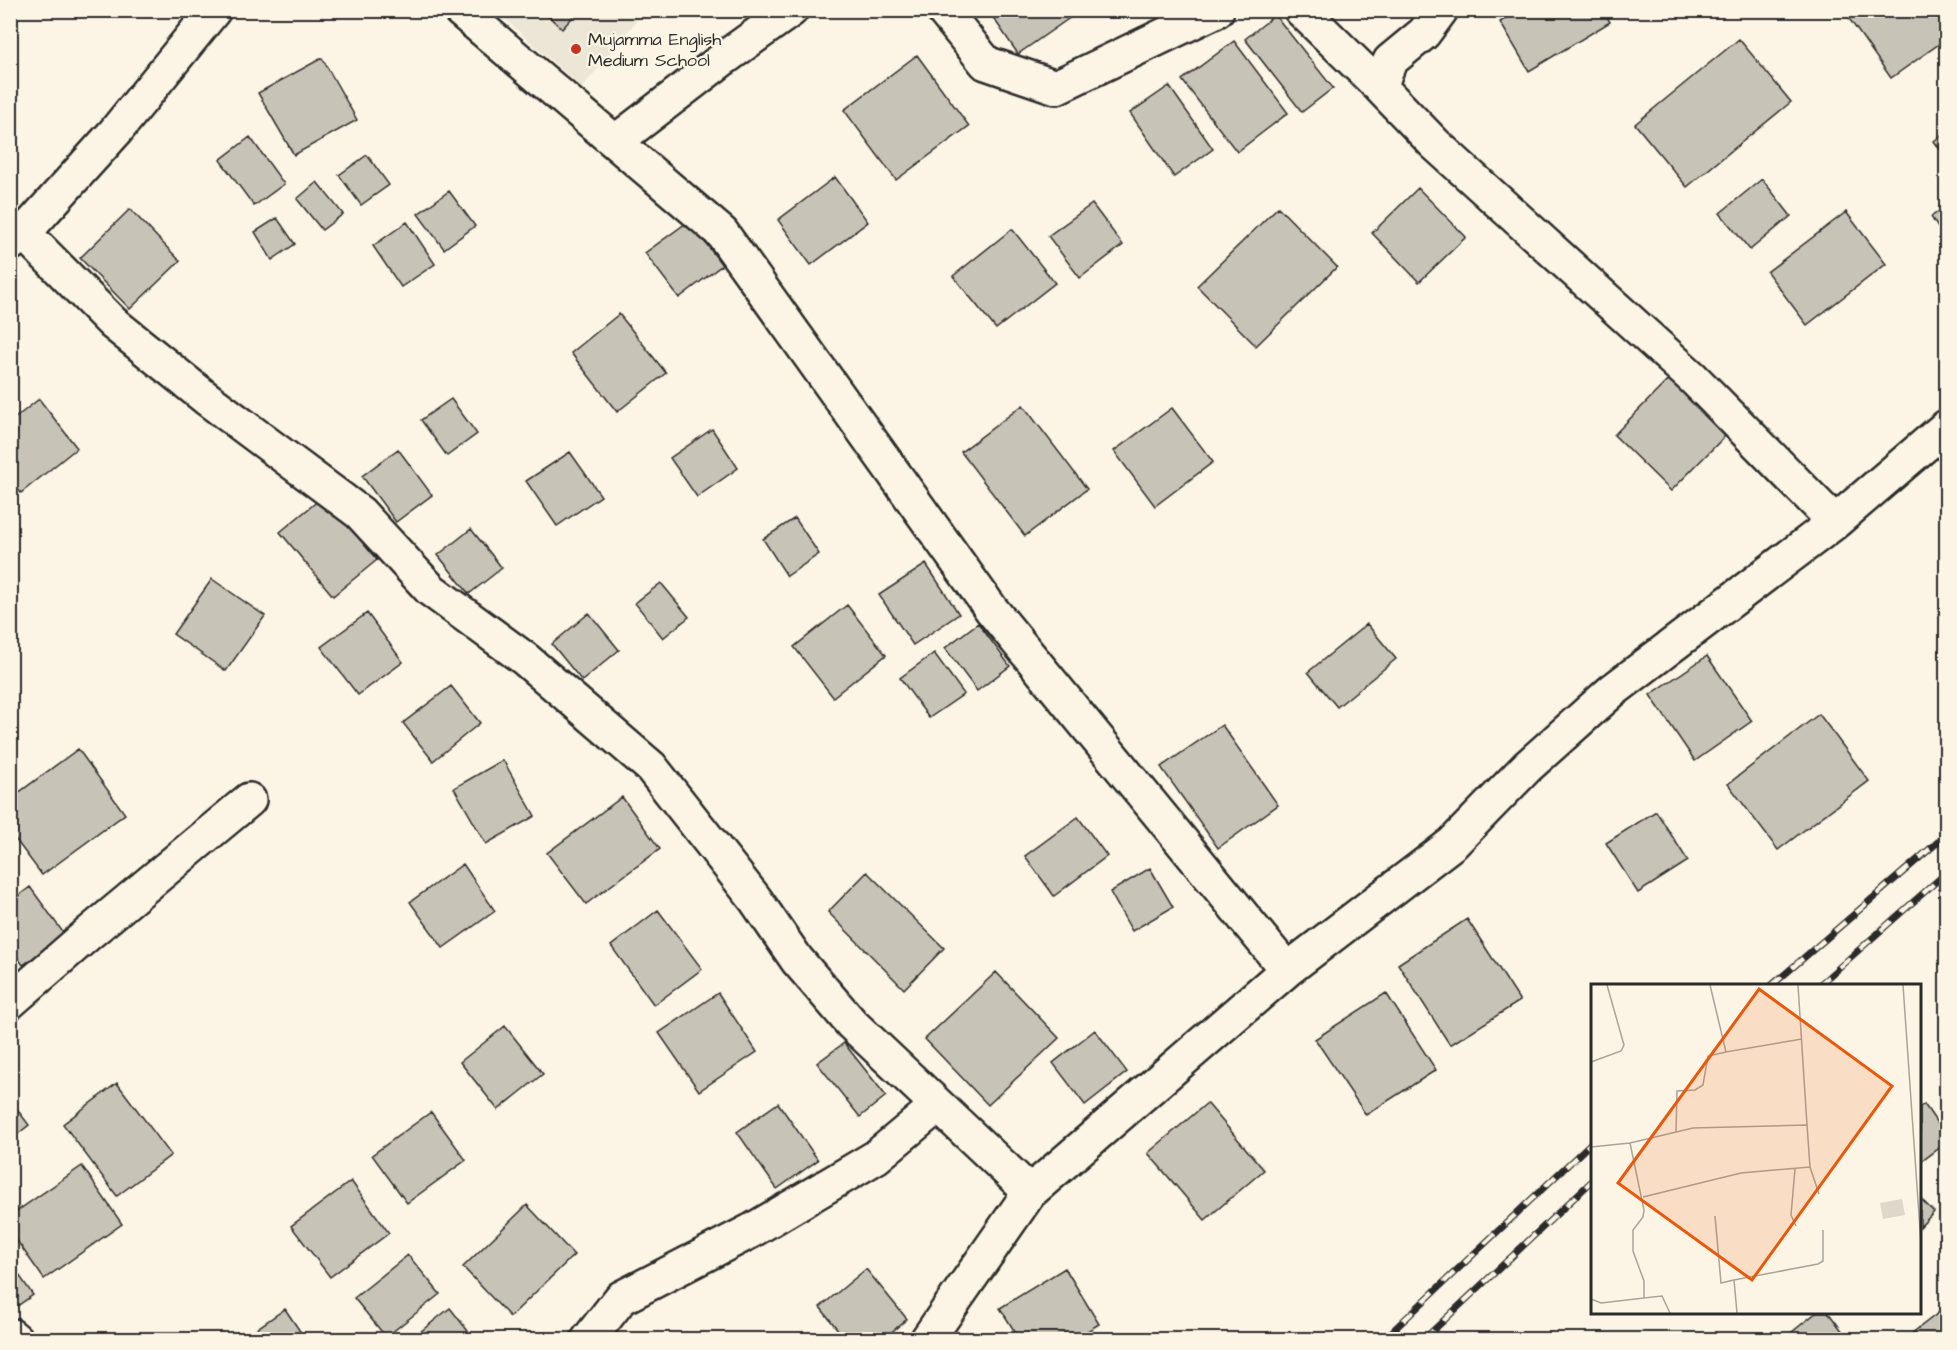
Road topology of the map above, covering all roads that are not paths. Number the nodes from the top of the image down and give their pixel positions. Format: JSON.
{"nodes":[{"id":1,"x":214,"y":10,"type":"edge"},
{"id":2,"x":460,"y":10,"type":"edge"},
{"id":3,"x":791,"y":10,"type":"edge"},
{"id":4,"x":943,"y":10,"type":"edge"},
{"id":5,"x":1217,"y":10,"type":"edge"},
{"id":6,"x":1301,"y":10,"type":"edge"},
{"id":7,"x":1441,"y":10,"type":"edge"},
{"id":8,"x":1380,"y":87,"type":"junction"},
{"id":9,"x":615,"y":142,"type":"junction"},
{"id":10,"x":17,"y":238,"type":"edge"},
{"id":11,"x":1947,"y":427,"type":"edge"},
{"id":12,"x":1835,"y":522,"type":"junction"},
{"id":13,"x":249,"y":800,"type":"dead end"},
{"id":14,"x":1287,"y":970,"type":"junction"},
{"id":15,"x":10,"y":1002,"type":"edge"},
{"id":16,"x":937,"y":1106,"type":"junction"},
{"id":17,"x":1030,"y":1192,"type":"junction"},
{"id":18,"x":10,"y":1335,"type":"edge"},
{"id":19,"x":16,"y":1340,"type":"edge"},
{"id":20,"x":588,"y":1340,"type":"edge"},
{"id":21,"x":927,"y":1340,"type":"edge"}],
"edges":[{"from":1,"to":10,"type":"street"},
{"from":2,"to":9,"type":"street"},
{"from":3,"to":9,"type":"street"},
{"from":4,"to":5,"type":"street"},
{"from":6,"to":8,"type":"street"},
{"from":7,"to":8,"type":"street"},
{"from":8,"to":12,"type":"street"},
{"from":9,"to":14,"type":"street"},
{"from":10,"to":16,"type":"street"},
{"from":11,"to":12,"type":"street"},
{"from":12,"to":14,"type":"street"},
{"from":13,"to":15,"type":"street"},
{"from":14,"to":17,"type":"street"},
{"from":16,"to":17,"type":"street"},
{"from":16,"to":20,"type":"street"},
{"from":17,"to":21,"type":"street"},
{"from":18,"to":19,"type":"street"}]}
